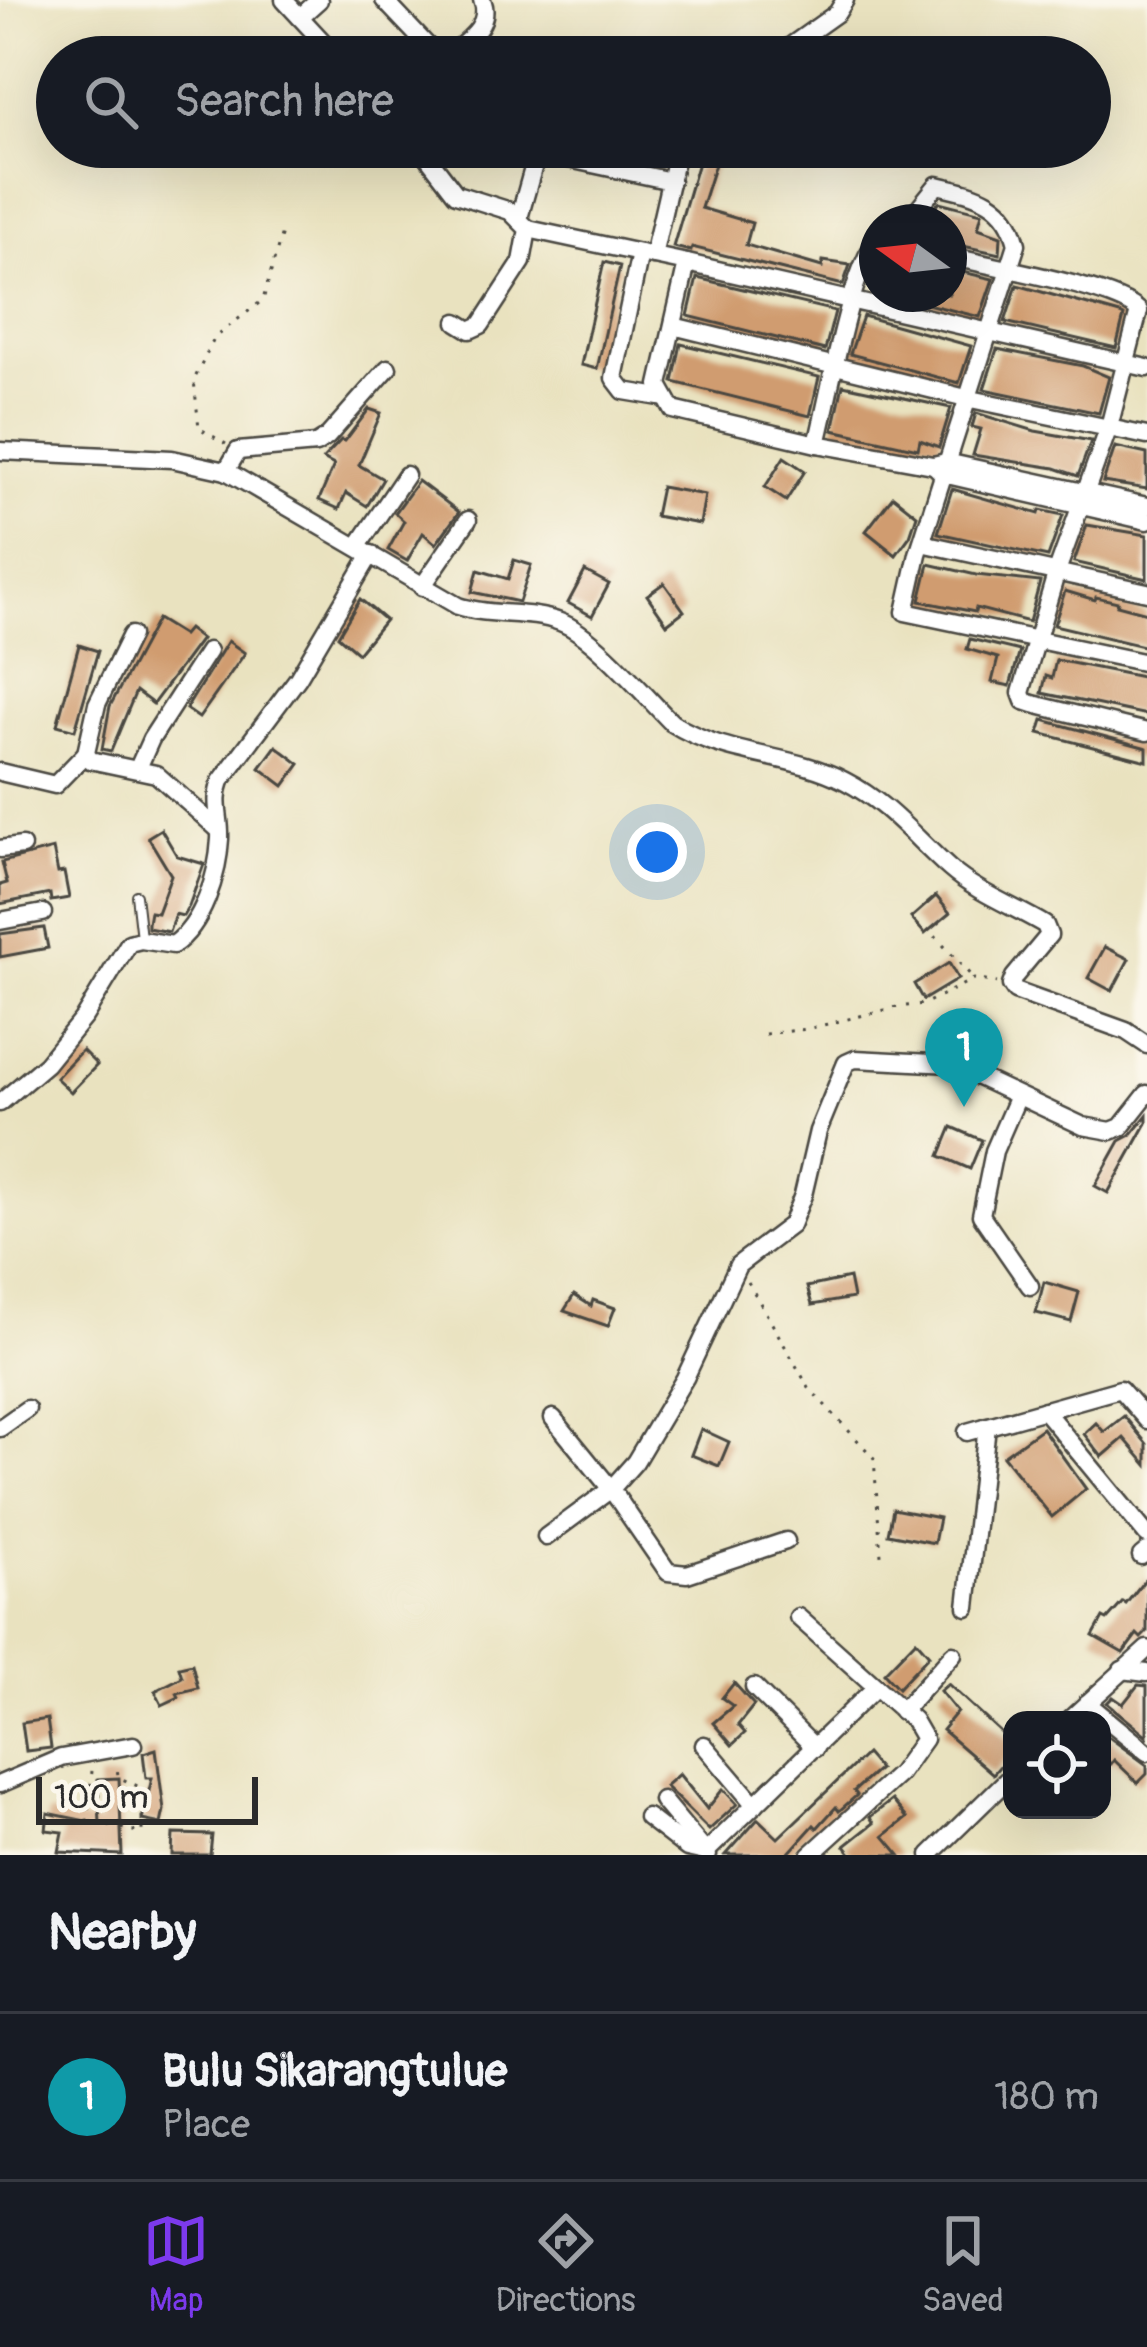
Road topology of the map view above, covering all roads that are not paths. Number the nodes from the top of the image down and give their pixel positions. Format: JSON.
{"nodes":[{"id":1,"x":284,"y":0,"type":"edge"},
{"id":2,"x":319,"y":0,"type":"edge"},
{"id":3,"x":384,"y":0,"type":"edge"},
{"id":4,"x":482,"y":0,"type":"edge"},
{"id":5,"x":844,"y":0,"type":"edge"},
{"id":6,"x":300,"y":16,"type":"junction"},
{"id":7,"x":319,"y":36,"type":"edge"},
{"id":8,"x":418,"y":36,"type":"edge"},
{"id":9,"x":468,"y":36,"type":"edge"},
{"id":10,"x":805,"y":36,"type":"edge"},
{"id":11,"x":436,"y":168,"type":"edge"},
{"id":12,"x":535,"y":168,"type":"edge"},
{"id":13,"x":610,"y":168,"type":"edge"},
{"id":14,"x":673,"y":168,"type":"edge"},
{"id":15,"x":670,"y":181,"type":"junction"},
{"id":16,"x":922,"y":204,"type":"edge"},
{"id":17,"x":524,"y":223,"type":"junction"},
{"id":18,"x":647,"y":255,"type":"junction"},
{"id":19,"x":967,"y":261,"type":"edge"},
{"id":20,"x":687,"y":263,"type":"junction"},
{"id":21,"x":1008,"y":271,"type":"junction"},
{"id":22,"x":859,"y":280,"type":"edge"},
{"id":23,"x":852,"y":302,"type":"junction"},
{"id":24,"x":457,"y":322,"type":"dead end"},
{"id":25,"x":673,"y":326,"type":"junction"},
{"id":26,"x":989,"y":331,"type":"junction"},
{"id":27,"x":1127,"y":364,"type":"junction"},
{"id":28,"x":837,"y":366,"type":"junction"},
{"id":29,"x":388,"y":368,"type":"dead end"},
{"id":30,"x":1147,"y":368,"type":"edge"},
{"id":31,"x":666,"y":398,"type":"junction"},
{"id":32,"x":966,"y":398,"type":"junction"},
{"id":33,"x":1109,"y":428,"type":"junction"},
{"id":34,"x":1147,"y":436,"type":"edge"},
{"id":35,"x":817,"y":444,"type":"junction"},
{"id":36,"x":0,"y":451,"type":"edge"},
{"id":37,"x":941,"y":467,"type":"junction"},
{"id":38,"x":226,"y":471,"type":"junction"},
{"id":39,"x":406,"y":475,"type":"dead end"},
{"id":40,"x":1085,"y":501,"type":"junction"},
{"id":41,"x":1147,"y":506,"type":"edge"},
{"id":42,"x":469,"y":520,"type":"dead end"},
{"id":43,"x":1147,"y":521,"type":"edge"},
{"id":44,"x":922,"y":543,"type":"junction"},
{"id":45,"x":364,"y":550,"type":"junction"},
{"id":46,"x":1056,"y":574,"type":"junction"},
{"id":47,"x":422,"y":586,"type":"junction"},
{"id":48,"x":1147,"y":592,"type":"edge"},
{"id":49,"x":131,"y":634,"type":"dead end"},
{"id":50,"x":1038,"y":639,"type":"junction"},
{"id":51,"x":208,"y":651,"type":"dead end"},
{"id":52,"x":1147,"y":663,"type":"edge"},
{"id":53,"x":1147,"y":732,"type":"edge"},
{"id":54,"x":86,"y":753,"type":"junction"},
{"id":55,"x":138,"y":768,"type":"junction"},
{"id":56,"x":0,"y":772,"type":"edge"},
{"id":57,"x":220,"y":830,"type":"junction"},
{"id":58,"x":22,"y":846,"type":"dead end"},
{"id":59,"x":0,"y":850,"type":"edge"},
{"id":60,"x":136,"y":895,"type":"dead end"},
{"id":61,"x":43,"y":913,"type":"dead end"},
{"id":62,"x":0,"y":921,"type":"edge"},
{"id":63,"x":141,"y":940,"type":"junction"},
{"id":64,"x":1147,"y":1045,"type":"edge"},
{"id":65,"x":1147,"y":1094,"type":"edge"},
{"id":66,"x":1018,"y":1096,"type":"junction"},
{"id":67,"x":0,"y":1103,"type":"edge"},
{"id":68,"x":1030,"y":1286,"type":"dead end"},
{"id":69,"x":27,"y":1409,"type":"dead end"},
{"id":70,"x":1044,"y":1410,"type":"junction"},
{"id":71,"x":553,"y":1418,"type":"dead end"},
{"id":72,"x":1147,"y":1420,"type":"edge"},
{"id":73,"x":987,"y":1426,"type":"junction"},
{"id":74,"x":0,"y":1427,"type":"edge"},
{"id":75,"x":967,"y":1432,"type":"dead end"},
{"id":76,"x":611,"y":1489,"type":"junction"},
{"id":77,"x":1147,"y":1535,"type":"edge"},
{"id":78,"x":546,"y":1537,"type":"dead end"},
{"id":79,"x":786,"y":1541,"type":"dead end"},
{"id":80,"x":967,"y":1607,"type":"dead end"},
{"id":81,"x":798,"y":1617,"type":"dead end"},
{"id":82,"x":1147,"y":1649,"type":"edge"},
{"id":83,"x":953,"y":1654,"type":"dead end"},
{"id":84,"x":1122,"y":1670,"type":"junction"},
{"id":85,"x":1147,"y":1672,"type":"edge"},
{"id":86,"x":754,"y":1687,"type":"dead end"},
{"id":87,"x":876,"y":1687,"type":"junction"},
{"id":88,"x":1087,"y":1702,"type":"junction"},
{"id":89,"x":902,"y":1711,"type":"junction"},
{"id":90,"x":1078,"y":1711,"type":"edge"},
{"id":91,"x":133,"y":1745,"type":"dead end"},
{"id":92,"x":704,"y":1745,"type":"dead end"},
{"id":93,"x":815,"y":1748,"type":"junction"},
{"id":94,"x":1147,"y":1753,"type":"edge"},
{"id":95,"x":0,"y":1784,"type":"edge"},
{"id":96,"x":1003,"y":1784,"type":"edge"},
{"id":97,"x":662,"y":1800,"type":"dead end"},
{"id":98,"x":755,"y":1804,"type":"junction"},
{"id":99,"x":647,"y":1817,"type":"dead end"},
{"id":100,"x":707,"y":1853,"type":"edge"},
{"id":101,"x":810,"y":1855,"type":"edge"},
{"id":102,"x":930,"y":1855,"type":"edge"}],
"edges":[{"from":1,"to":6,"type":"street"},
{"from":2,"to":6,"type":"street"},
{"from":3,"to":8,"type":"street"},
{"from":4,"to":9,"type":"street"},
{"from":5,"to":10,"type":"street"},
{"from":6,"to":7,"type":"street"},
{"from":11,"to":17,"type":"street"},
{"from":12,"to":17,"type":"street"},
{"from":13,"to":15,"type":"street"},
{"from":14,"to":15,"type":"street"},
{"from":15,"to":18,"type":"street"},
{"from":16,"to":21,"type":"street"},
{"from":17,"to":18,"type":"street"},
{"from":17,"to":24,"type":"street"},
{"from":18,"to":20,"type":"street"},
{"from":18,"to":31,"type":"street"},
{"from":19,"to":21,"type":"street"},
{"from":20,"to":23,"type":"street"},
{"from":20,"to":25,"type":"street"},
{"from":21,"to":26,"type":"street"},
{"from":21,"to":27,"type":"street"},
{"from":22,"to":23,"type":"street"},
{"from":23,"to":26,"type":"street"},
{"from":23,"to":28,"type":"street"},
{"from":25,"to":28,"type":"street"},
{"from":25,"to":31,"type":"street"},
{"from":26,"to":27,"type":"street"},
{"from":26,"to":32,"type":"street"},
{"from":27,"to":30,"type":"street"},
{"from":27,"to":33,"type":"street"},
{"from":28,"to":32,"type":"street"},
{"from":28,"to":35,"type":"street"},
{"from":29,"to":38,"type":"street"},
{"from":31,"to":35,"type":"street"},
{"from":32,"to":33,"type":"street"},
{"from":32,"to":37,"type":"street"},
{"from":33,"to":34,"type":"street"},
{"from":33,"to":40,"type":"street"},
{"from":35,"to":37,"type":"street"},
{"from":36,"to":38,"type":"street"},
{"from":37,"to":40,"type":"street"},
{"from":37,"to":44,"type":"street"},
{"from":38,"to":45,"type":"street"},
{"from":39,"to":45,"type":"street"},
{"from":40,"to":41,"type":"street"},
{"from":40,"to":43,"type":"street"},
{"from":40,"to":46,"type":"street"},
{"from":42,"to":47,"type":"street"},
{"from":44,"to":46,"type":"street"},
{"from":44,"to":50,"type":"street"},
{"from":45,"to":47,"type":"street"},
{"from":45,"to":57,"type":"street"},
{"from":46,"to":48,"type":"street"},
{"from":46,"to":50,"type":"street"},
{"from":47,"to":64,"type":"street"},
{"from":49,"to":54,"type":"street"},
{"from":50,"to":52,"type":"street"},
{"from":50,"to":53,"type":"street"},
{"from":51,"to":55,"type":"street"},
{"from":54,"to":55,"type":"street"},
{"from":54,"to":56,"type":"street"},
{"from":55,"to":57,"type":"street"},
{"from":57,"to":63,"type":"street"},
{"from":58,"to":59,"type":"street"},
{"from":60,"to":63,"type":"lane"},
{"from":61,"to":62,"type":"street"},
{"from":63,"to":67,"type":"street"},
{"from":65,"to":66,"type":"street"},
{"from":66,"to":68,"type":"street"},
{"from":66,"to":76,"type":"street"},
{"from":69,"to":74,"type":"street"},
{"from":70,"to":72,"type":"street"},
{"from":70,"to":73,"type":"street"},
{"from":70,"to":77,"type":"street"},
{"from":71,"to":76,"type":"street"},
{"from":73,"to":75,"type":"street"},
{"from":73,"to":80,"type":"street"},
{"from":76,"to":78,"type":"street"},
{"from":76,"to":79,"type":"street"},
{"from":81,"to":87,"type":"street"},
{"from":82,"to":84,"type":"street"},
{"from":83,"to":89,"type":"street"},
{"from":84,"to":85,"type":"street"},
{"from":84,"to":88,"type":"street"},
{"from":86,"to":93,"type":"street"},
{"from":87,"to":89,"type":"street"},
{"from":87,"to":93,"type":"street"},
{"from":88,"to":90,"type":"street"},
{"from":88,"to":94,"type":"street"},
{"from":89,"to":101,"type":"street"},
{"from":91,"to":95,"type":"street"},
{"from":92,"to":98,"type":"street"},
{"from":93,"to":98,"type":"street"},
{"from":96,"to":102,"type":"street"},
{"from":97,"to":100,"type":"street"},
{"from":98,"to":100,"type":"street"},
{"from":99,"to":100,"type":"street"}]}
